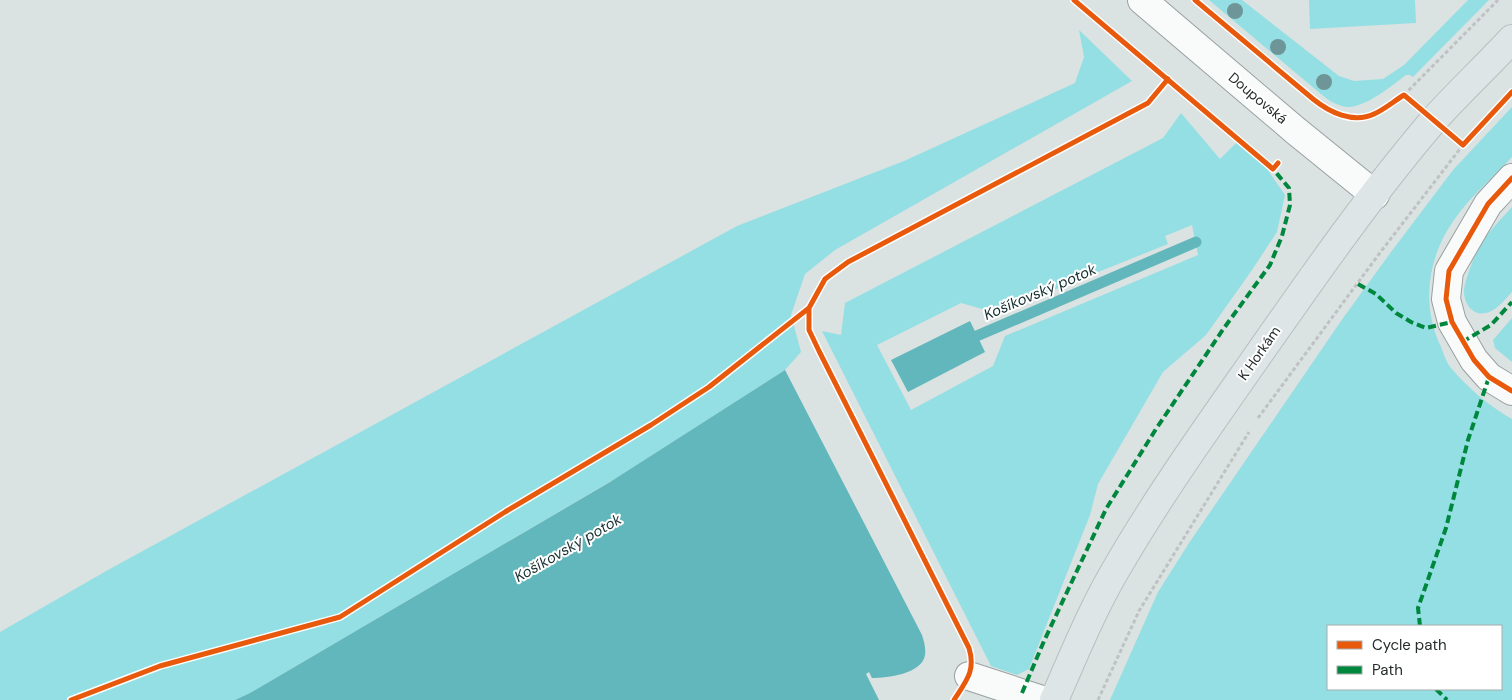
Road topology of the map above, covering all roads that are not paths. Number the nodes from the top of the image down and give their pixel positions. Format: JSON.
{"nodes":[{"id":1,"x":1142,"y":0,"type":"edge"},
{"id":2,"x":1512,"y":39,"type":"edge"},
{"id":3,"x":1512,"y":178,"type":"edge"},
{"id":4,"x":1374,"y":195,"type":"junction"},
{"id":5,"x":1512,"y":391,"type":"edge"},
{"id":6,"x":969,"y":676,"type":"dead end"},
{"id":7,"x":1042,"y":700,"type":"edge"},
{"id":8,"x":1054,"y":700,"type":"edge"}],
"edges":[{"from":1,"to":4,"type":"street","name":"Doupovská"},
{"from":2,"to":4,"type":"main road","name":"K Horkám"},
{"from":3,"to":5,"type":"street"},
{"from":4,"to":8,"type":"main road","name":"K Horkám"},
{"from":6,"to":7,"type":"street"}]}
